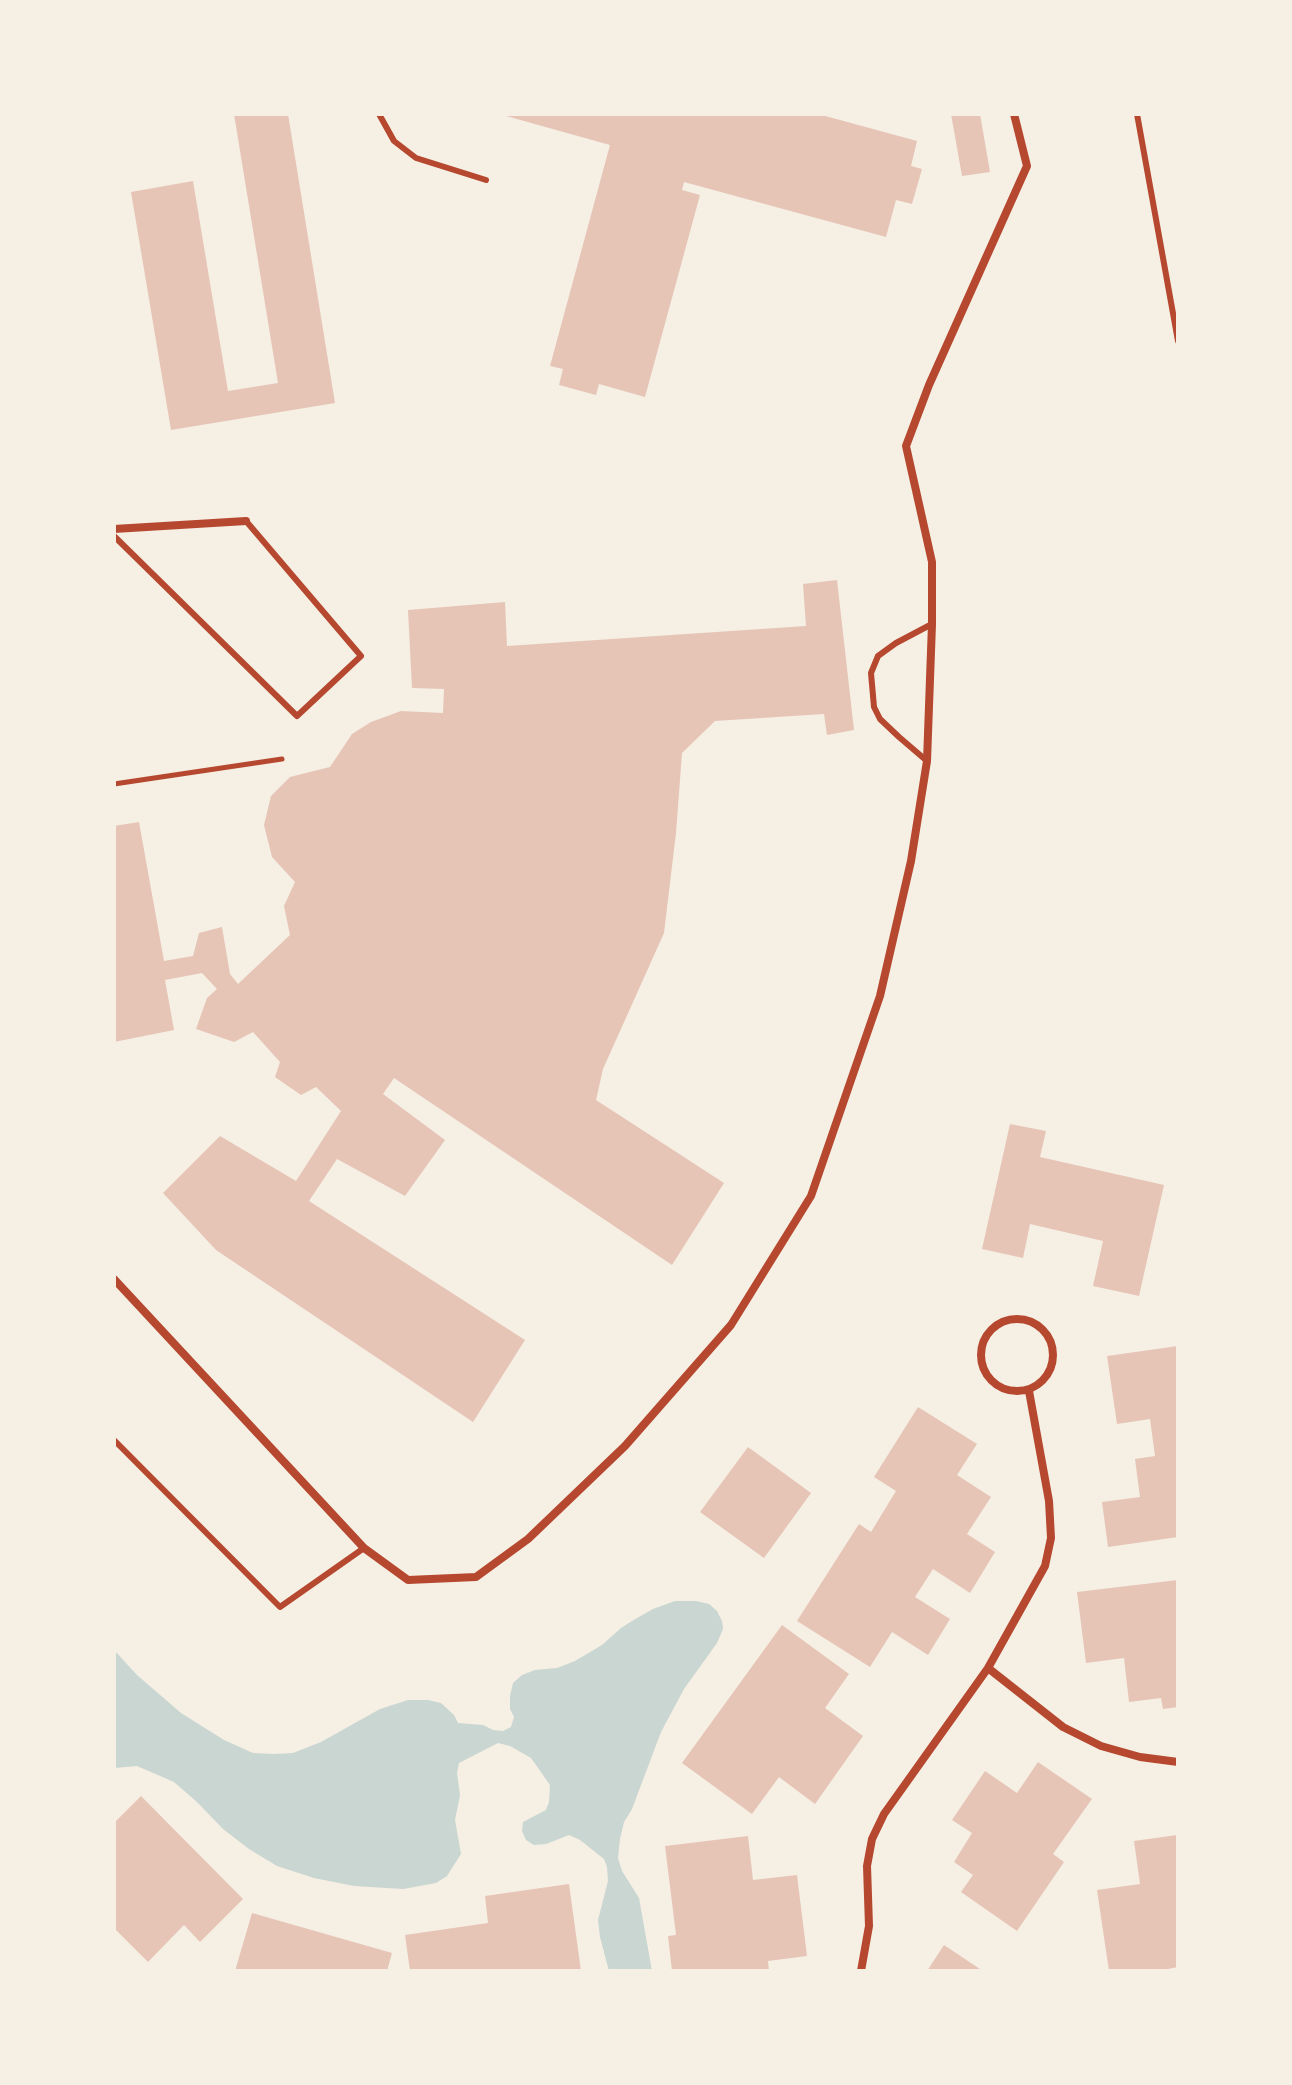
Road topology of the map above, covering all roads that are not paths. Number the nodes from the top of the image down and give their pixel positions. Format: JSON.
{"nodes":[{"id":1,"x":379,"y":114,"type":"edge"},
{"id":2,"x":1014,"y":114,"type":"edge"},
{"id":3,"x":1137,"y":114,"type":"edge"},
{"id":4,"x":486,"y":180,"type":"dead end"},
{"id":5,"x":1178,"y":341,"type":"edge"},
{"id":6,"x":246,"y":521,"type":"joint"},
{"id":7,"x":114,"y":529,"type":"edge"},
{"id":8,"x":114,"y":536,"type":"edge"},
{"id":9,"x":932,"y":624,"type":"junction"},
{"id":10,"x":927,"y":761,"type":"junction"},
{"id":11,"x":114,"y":1279,"type":"edge"},
{"id":12,"x":1029,"y":1391,"type":"junction"},
{"id":13,"x":114,"y":1440,"type":"edge"},
{"id":14,"x":364,"y":1548,"type":"junction"},
{"id":15,"x":988,"y":1668,"type":"junction"},
{"id":16,"x":1178,"y":1762,"type":"edge"},
{"id":17,"x":861,"y":1971,"type":"edge"}],
"edges":[{"from":1,"to":4,"type":"lane"},
{"from":2,"to":9,"type":"street"},
{"from":3,"to":5,"type":"lane"},
{"from":6,"to":7,"type":"street"},
{"from":6,"to":8,"type":"lane"},
{"from":9,"to":10,"type":"street"},
{"from":9,"to":10,"type":"lane"},
{"from":10,"to":14,"type":"street"},
{"from":11,"to":14,"type":"street"},
{"from":12,"to":12,"type":"street"},
{"from":12,"to":15,"type":"street"},
{"from":13,"to":14,"type":"lane"},
{"from":15,"to":16,"type":"street"},
{"from":15,"to":17,"type":"street"}]}
